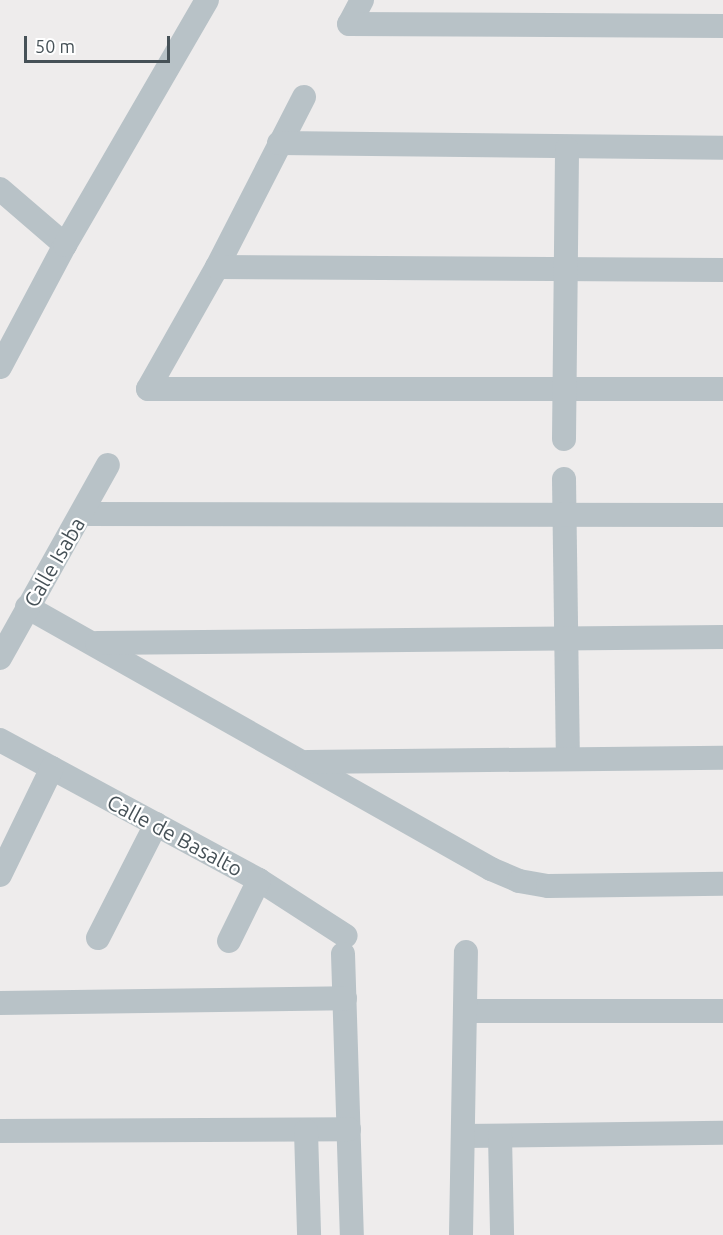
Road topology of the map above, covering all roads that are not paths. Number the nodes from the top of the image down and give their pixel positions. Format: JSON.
{"nodes":[{"id":1,"x":207,"y":0,"type":"edge"},
{"id":2,"x":362,"y":0,"type":"edge"},
{"id":3,"x":723,"y":26,"type":"edge"},
{"id":4,"x":304,"y":97,"type":"dead end"},
{"id":5,"x":279,"y":143,"type":"junction"},
{"id":6,"x":723,"y":148,"type":"edge"},
{"id":7,"x":567,"y":149,"type":"junction"},
{"id":8,"x":0,"y":189,"type":"edge"},
{"id":9,"x":65,"y":245,"type":"junction"},
{"id":10,"x":217,"y":267,"type":"junction"},
{"id":11,"x":569,"y":270,"type":"junction"},
{"id":12,"x":723,"y":270,"type":"edge"},
{"id":13,"x":0,"y":367,"type":"edge"},
{"id":14,"x":566,"y":388,"type":"junction"},
{"id":15,"x":723,"y":389,"type":"edge"},
{"id":16,"x":564,"y":439,"type":"dead end"},
{"id":17,"x":108,"y":465,"type":"dead end"},
{"id":18,"x":564,"y":479,"type":"dead end"},
{"id":19,"x":82,"y":514,"type":"junction"},
{"id":20,"x":723,"y":515,"type":"edge"},
{"id":21,"x":564,"y":517,"type":"junction"},
{"id":22,"x":27,"y":607,"type":"junction"},
{"id":23,"x":563,"y":637,"type":"junction"},
{"id":24,"x":723,"y":637,"type":"edge"},
{"id":25,"x":95,"y":643,"type":"junction"},
{"id":26,"x":0,"y":658,"type":"edge"},
{"id":27,"x":0,"y":740,"type":"edge"},
{"id":28,"x":568,"y":758,"type":"junction"},
{"id":29,"x":723,"y":758,"type":"edge"},
{"id":30,"x":307,"y":762,"type":"junction"},
{"id":31,"x":52,"y":768,"type":"junction"},
{"id":32,"x":156,"y":824,"type":"junction"},
{"id":33,"x":0,"y":875,"type":"edge"},
{"id":34,"x":260,"y":880,"type":"junction"},
{"id":35,"x":723,"y":884,"type":"edge"},
{"id":36,"x":99,"y":938,"type":"dead end"},
{"id":37,"x":229,"y":941,"type":"dead end"},
{"id":38,"x":466,"y":952,"type":"dead end"},
{"id":39,"x":345,"y":998,"type":"junction"},
{"id":40,"x":0,"y":1003,"type":"edge"},
{"id":41,"x":465,"y":1011,"type":"junction"},
{"id":42,"x":723,"y":1011,"type":"edge"},
{"id":43,"x":349,"y":1129,"type":"junction"},
{"id":44,"x":0,"y":1131,"type":"edge"},
{"id":45,"x":306,"y":1131,"type":"junction"},
{"id":46,"x":723,"y":1133,"type":"edge"},
{"id":47,"x":462,"y":1136,"type":"junction"},
{"id":48,"x":500,"y":1136,"type":"junction"},
{"id":49,"x":309,"y":1235,"type":"edge"},
{"id":50,"x":352,"y":1235,"type":"edge"},
{"id":51,"x":461,"y":1235,"type":"edge"},
{"id":52,"x":502,"y":1235,"type":"edge"}],
"edges":[{"from":1,"to":9,"type":"street"},
{"from":2,"to":3,"type":"street"},
{"from":4,"to":5,"type":"street"},
{"from":5,"to":7,"type":"street"},
{"from":5,"to":10,"type":"street"},
{"from":6,"to":7,"type":"street"},
{"from":7,"to":11,"type":"street"},
{"from":8,"to":9,"type":"street"},
{"from":9,"to":13,"type":"street"},
{"from":10,"to":11,"type":"street"},
{"from":10,"to":14,"type":"street"},
{"from":11,"to":12,"type":"street"},
{"from":11,"to":14,"type":"street"},
{"from":14,"to":15,"type":"street"},
{"from":14,"to":16,"type":"street"},
{"from":17,"to":19,"type":"street","name":"Calle Isaba"},
{"from":18,"to":21,"type":"street"},
{"from":19,"to":21,"type":"street"},
{"from":19,"to":22,"type":"street","name":"Calle Isaba"},
{"from":20,"to":21,"type":"street"},
{"from":21,"to":23,"type":"street"},
{"from":22,"to":25,"type":"street"},
{"from":22,"to":26,"type":"street","name":"Calle Isaba"},
{"from":23,"to":24,"type":"street"},
{"from":23,"to":25,"type":"street"},
{"from":23,"to":28,"type":"street"},
{"from":25,"to":30,"type":"street"},
{"from":27,"to":31,"type":"street","name":"Calle de Basalto"},
{"from":28,"to":29,"type":"street"},
{"from":28,"to":30,"type":"street"},
{"from":30,"to":35,"type":"street"},
{"from":31,"to":32,"type":"street","name":"Calle de Basalto"},
{"from":31,"to":33,"type":"street"},
{"from":32,"to":34,"type":"street","name":"Calle de Basalto"},
{"from":32,"to":36,"type":"street"},
{"from":34,"to":37,"type":"street"},
{"from":34,"to":39,"type":"street","name":"Calle de Basalto"},
{"from":38,"to":41,"type":"street"},
{"from":39,"to":40,"type":"street"},
{"from":39,"to":43,"type":"street"},
{"from":41,"to":42,"type":"street"},
{"from":41,"to":47,"type":"street"},
{"from":43,"to":45,"type":"street"},
{"from":43,"to":50,"type":"street"},
{"from":44,"to":45,"type":"street"},
{"from":45,"to":49,"type":"street"},
{"from":46,"to":48,"type":"street"},
{"from":47,"to":48,"type":"street"},
{"from":47,"to":51,"type":"street"},
{"from":48,"to":52,"type":"street"}]}
